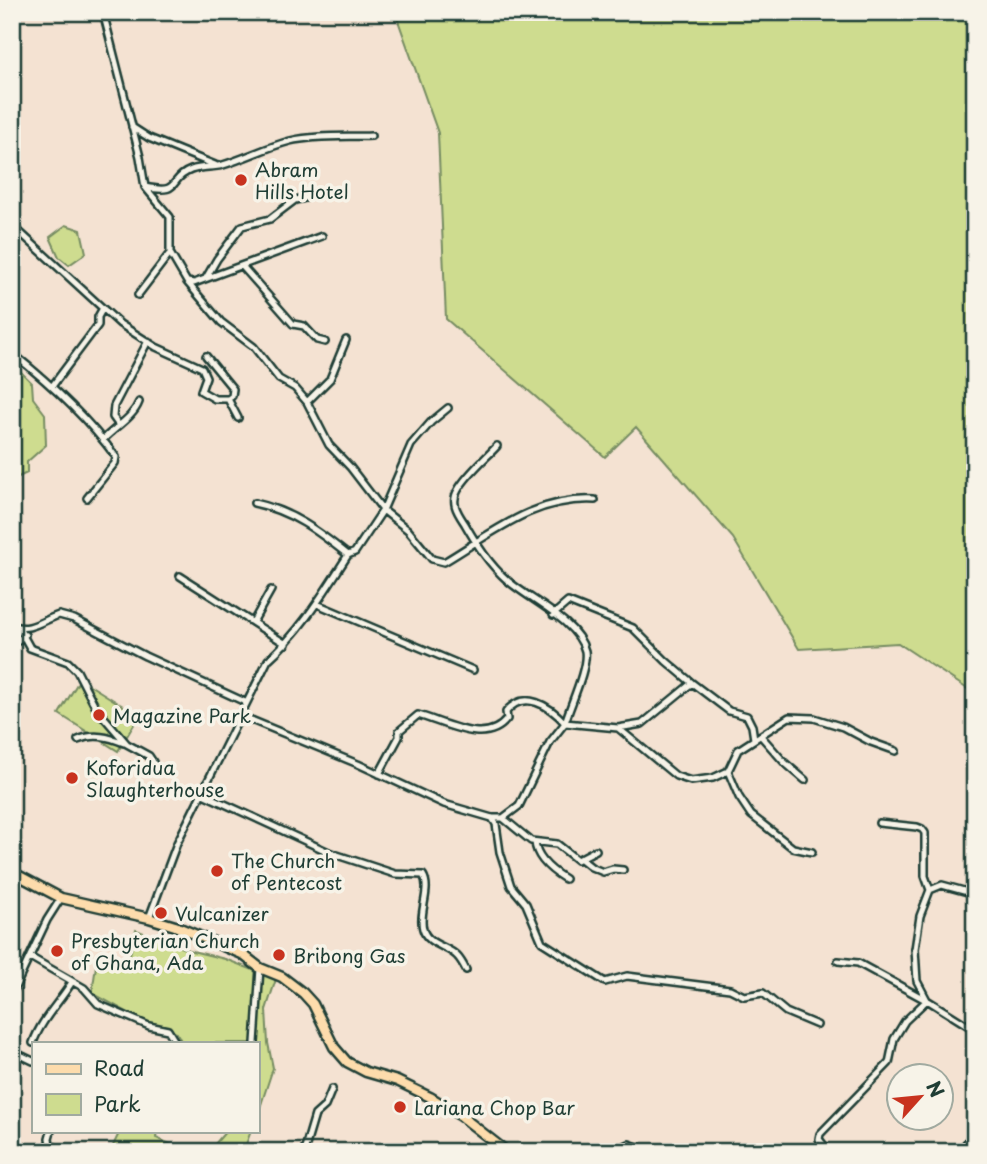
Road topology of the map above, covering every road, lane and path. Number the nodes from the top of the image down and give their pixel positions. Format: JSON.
{"nodes":[{"id":1,"x":103,"y":12,"type":"edge"},
{"id":2,"x":132,"y":127,"type":"junction"},
{"id":3,"x":371,"y":136,"type":"dead end"},
{"id":4,"x":218,"y":166,"type":"junction"},
{"id":5,"x":145,"y":187,"type":"junction"},
{"id":6,"x":305,"y":198,"type":"dead end"},
{"id":7,"x":12,"y":225,"type":"edge"},
{"id":8,"x":322,"y":236,"type":"dead end"},
{"id":9,"x":170,"y":253,"type":"junction"},
{"id":10,"x":242,"y":266,"type":"junction"},
{"id":11,"x":206,"y":278,"type":"junction"},
{"id":12,"x":190,"y":282,"type":"junction"},
{"id":13,"x":138,"y":295,"type":"dead end"},
{"id":14,"x":103,"y":308,"type":"junction"},
{"id":15,"x":346,"y":340,"type":"dead end"},
{"id":16,"x":148,"y":341,"type":"junction"},
{"id":17,"x":325,"y":342,"type":"dead end"},
{"id":18,"x":12,"y":353,"type":"edge"},
{"id":19,"x":206,"y":356,"type":"dead end"},
{"id":20,"x":52,"y":385,"type":"junction"},
{"id":21,"x":228,"y":399,"type":"junction"},
{"id":22,"x":139,"y":402,"type":"dead end"},
{"id":23,"x":307,"y":402,"type":"junction"},
{"id":24,"x":448,"y":408,"type":"dead end"},
{"id":25,"x":238,"y":418,"type":"dead end"},
{"id":26,"x":118,"y":424,"type":"junction"},
{"id":27,"x":103,"y":440,"type":"junction"},
{"id":28,"x":497,"y":446,"type":"dead end"},
{"id":29,"x":87,"y":498,"type":"dead end"},
{"id":30,"x":596,"y":500,"type":"dead end"},
{"id":31,"x":254,"y":503,"type":"dead end"},
{"id":32,"x":383,"y":510,"type":"junction"},
{"id":33,"x":476,"y":543,"type":"junction"},
{"id":34,"x":348,"y":555,"type":"junction"},
{"id":35,"x":180,"y":576,"type":"dead end"},
{"id":36,"x":271,"y":590,"type":"dead end"},
{"id":37,"x":317,"y":604,"type":"junction"},
{"id":38,"x":553,"y":615,"type":"junction"},
{"id":39,"x":253,"y":622,"type":"junction"},
{"id":40,"x":12,"y":625,"type":"edge"},
{"id":41,"x":19,"y":628,"type":"junction"},
{"id":42,"x":32,"y":628,"type":"junction"},
{"id":43,"x":24,"y":635,"type":"junction"},
{"id":44,"x":286,"y":644,"type":"junction"},
{"id":45,"x":12,"y":645,"type":"edge"},
{"id":46,"x":473,"y":670,"type":"dead end"},
{"id":47,"x":692,"y":683,"type":"junction"},
{"id":48,"x":245,"y":702,"type":"junction"},
{"id":49,"x":239,"y":715,"type":"junction"},
{"id":50,"x":565,"y":723,"type":"junction"},
{"id":51,"x":618,"y":728,"type":"junction"},
{"id":52,"x":761,"y":736,"type":"junction"},
{"id":53,"x":754,"y":738,"type":"junction"},
{"id":54,"x":78,"y":740,"type":"dead end"},
{"id":55,"x":127,"y":744,"type":"junction"},
{"id":56,"x":896,"y":751,"type":"dead end"},
{"id":57,"x":153,"y":762,"type":"dead end"},
{"id":58,"x":728,"y":771,"type":"junction"},
{"id":59,"x":379,"y":775,"type":"junction"},
{"id":60,"x":805,"y":780,"type":"dead end"},
{"id":61,"x":203,"y":794,"type":"junction"},
{"id":62,"x":492,"y":818,"type":"junction"},
{"id":63,"x":503,"y":818,"type":"junction"},
{"id":64,"x":879,"y":823,"type":"dead end"},
{"id":65,"x":536,"y":842,"type":"junction"},
{"id":66,"x":596,"y":850,"type":"dead end"},
{"id":67,"x":812,"y":852,"type":"dead end"},
{"id":68,"x":581,"y":859,"type":"junction"},
{"id":69,"x":623,"y":870,"type":"dead end"},
{"id":70,"x":12,"y":872,"type":"edge"},
{"id":71,"x":565,"y":879,"type":"dead end"},
{"id":72,"x":930,"y":890,"type":"junction"},
{"id":73,"x":975,"y":894,"type":"edge"},
{"id":74,"x":61,"y":898,"type":"junction"},
{"id":75,"x":149,"y":918,"type":"junction"},
{"id":76,"x":30,"y":957,"type":"junction"},
{"id":77,"x":838,"y":961,"type":"dead end"},
{"id":78,"x":260,"y":968,"type":"junction"},
{"id":79,"x":466,"y":970,"type":"dead end"},
{"id":80,"x":72,"y":982,"type":"junction"},
{"id":81,"x":12,"y":994,"type":"edge"},
{"id":82,"x":927,"y":1000,"type":"junction"},
{"id":83,"x":817,"y":1024,"type":"dead end"},
{"id":84,"x":975,"y":1030,"type":"edge"},
{"id":85,"x":34,"y":1042,"type":"edge"},
{"id":86,"x":175,"y":1042,"type":"edge"},
{"id":87,"x":254,"y":1042,"type":"edge"},
{"id":88,"x":12,"y":1051,"type":"edge"},
{"id":89,"x":31,"y":1060,"type":"edge"},
{"id":90,"x":332,"y":1089,"type":"dead end"},
{"id":91,"x":975,"y":1131,"type":"edge"},
{"id":92,"x":51,"y":1132,"type":"edge"},
{"id":93,"x":497,"y":1148,"type":"edge"},
{"id":94,"x":66,"y":1152,"type":"edge"},
{"id":95,"x":304,"y":1152,"type":"edge"},
{"id":96,"x":507,"y":1152,"type":"edge"},
{"id":97,"x":613,"y":1152,"type":"edge"},
{"id":98,"x":651,"y":1152,"type":"edge"},
{"id":99,"x":829,"y":1152,"type":"edge"},
{"id":100,"x":960,"y":1152,"type":"edge"}],
"edges":[{"from":1,"to":2,"type":"street"},
{"from":2,"to":4,"type":"street"},
{"from":2,"to":5,"type":"street"},
{"from":3,"to":4,"type":"street"},
{"from":4,"to":5,"type":"street"},
{"from":5,"to":9,"type":"street"},
{"from":6,"to":11,"type":"street"},
{"from":7,"to":14,"type":"street"},
{"from":8,"to":10,"type":"street"},
{"from":9,"to":12,"type":"street"},
{"from":9,"to":13,"type":"street"},
{"from":10,"to":11,"type":"street"},
{"from":10,"to":17,"type":"street"},
{"from":11,"to":12,"type":"street"},
{"from":12,"to":23,"type":"street"},
{"from":14,"to":16,"type":"street"},
{"from":14,"to":20,"type":"street"},
{"from":15,"to":23,"type":"street"},
{"from":16,"to":21,"type":"street"},
{"from":16,"to":26,"type":"street"},
{"from":18,"to":20,"type":"street"},
{"from":19,"to":21,"type":"street"},
{"from":20,"to":27,"type":"street"},
{"from":21,"to":25,"type":"street"},
{"from":22,"to":26,"type":"street"},
{"from":23,"to":32,"type":"street"},
{"from":24,"to":32,"type":"street"},
{"from":26,"to":27,"type":"street"},
{"from":27,"to":29,"type":"street"},
{"from":28,"to":33,"type":"street"},
{"from":30,"to":33,"type":"street"},
{"from":31,"to":34,"type":"street"},
{"from":32,"to":33,"type":"street"},
{"from":32,"to":34,"type":"street"},
{"from":33,"to":38,"type":"street"},
{"from":34,"to":37,"type":"street"},
{"from":35,"to":39,"type":"street"},
{"from":36,"to":39,"type":"street"},
{"from":37,"to":44,"type":"street"},
{"from":37,"to":46,"type":"street"},
{"from":38,"to":47,"type":"street"},
{"from":38,"to":50,"type":"street"},
{"from":39,"to":44,"type":"street"},
{"from":40,"to":41,"type":"street"},
{"from":41,"to":42,"type":"street"},
{"from":41,"to":43,"type":"street"},
{"from":42,"to":43,"type":"street"},
{"from":42,"to":48,"type":"street"},
{"from":43,"to":45,"type":"street"},
{"from":43,"to":55,"type":"street"},
{"from":44,"to":48,"type":"street"},
{"from":47,"to":51,"type":"street"},
{"from":47,"to":53,"type":"street"},
{"from":48,"to":49,"type":"street"},
{"from":49,"to":59,"type":"street"},
{"from":49,"to":61,"type":"street"},
{"from":50,"to":51,"type":"street"},
{"from":50,"to":59,"type":"street"},
{"from":50,"to":63,"type":"street"},
{"from":51,"to":58,"type":"street"},
{"from":52,"to":53,"type":"street"},
{"from":52,"to":56,"type":"street"},
{"from":52,"to":60,"type":"street"},
{"from":53,"to":58,"type":"street"},
{"from":54,"to":55,"type":"street"},
{"from":55,"to":57,"type":"street"},
{"from":58,"to":67,"type":"street"},
{"from":59,"to":62,"type":"street"},
{"from":61,"to":75,"type":"street"},
{"from":61,"to":79,"type":"street"},
{"from":62,"to":63,"type":"street"},
{"from":62,"to":83,"type":"street"},
{"from":63,"to":65,"type":"street"},
{"from":64,"to":72,"type":"street"},
{"from":65,"to":68,"type":"street"},
{"from":65,"to":71,"type":"street"},
{"from":66,"to":68,"type":"street"},
{"from":68,"to":69,"type":"street"},
{"from":70,"to":74,"type":"main road"},
{"from":72,"to":73,"type":"street"},
{"from":72,"to":82,"type":"street"},
{"from":74,"to":75,"type":"main road"},
{"from":74,"to":76,"type":"street"},
{"from":75,"to":78,"type":"main road"},
{"from":76,"to":80,"type":"street"},
{"from":76,"to":81,"type":"street"},
{"from":77,"to":82,"type":"street"},
{"from":78,"to":87,"type":"street"},
{"from":78,"to":93,"type":"main road"},
{"from":80,"to":85,"type":"street"},
{"from":80,"to":86,"type":"street"},
{"from":82,"to":84,"type":"street"},
{"from":82,"to":99,"type":"street"},
{"from":88,"to":89,"type":"street"},
{"from":90,"to":95,"type":"street"},
{"from":91,"to":100,"type":"street"},
{"from":92,"to":94,"type":"street"},
{"from":93,"to":96,"type":"main road"},
{"from":97,"to":98,"type":"street"}]}
